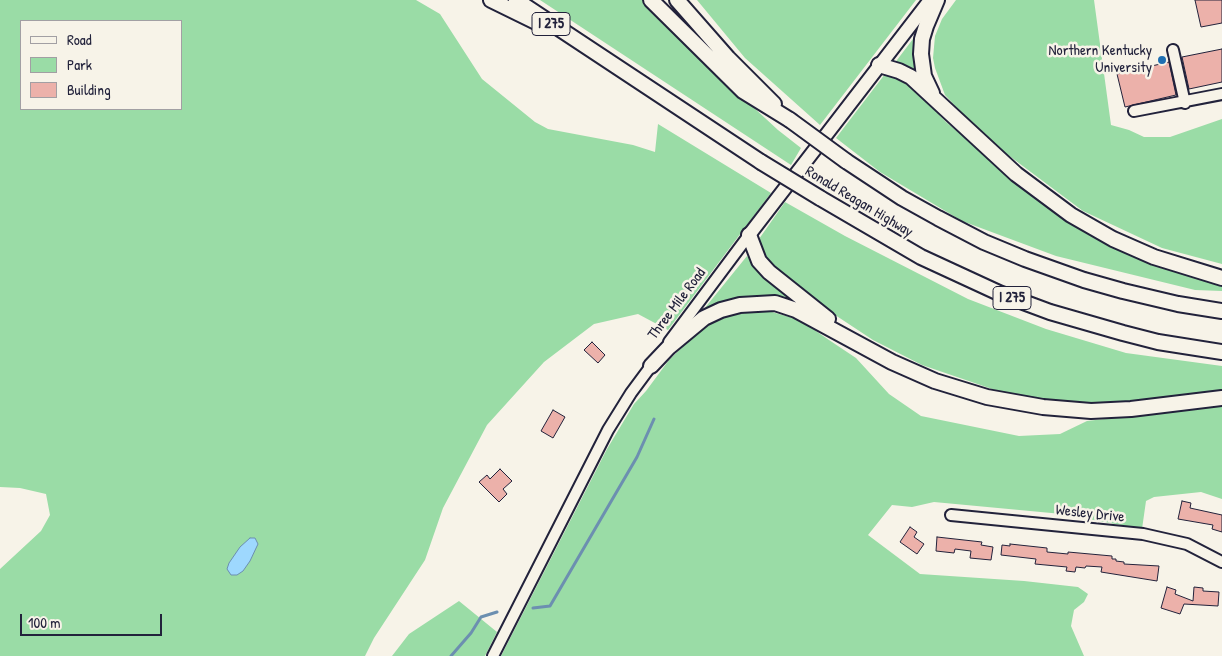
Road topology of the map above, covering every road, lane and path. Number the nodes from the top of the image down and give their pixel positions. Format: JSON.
{"nodes":[{"id":1,"x":491,"y":0,"type":"edge"},
{"id":2,"x":516,"y":0,"type":"edge"},
{"id":3,"x":652,"y":0,"type":"edge"},
{"id":4,"x":677,"y":0,"type":"edge"},
{"id":5,"x":930,"y":0,"type":"edge"},
{"id":6,"x":937,"y":0,"type":"edge"},
{"id":7,"x":587,"y":47,"type":"junction"},
{"id":8,"x":1173,"y":50,"type":"dead end"},
{"id":9,"x":879,"y":65,"type":"junction"},
{"id":10,"x":1222,"y":94,"type":"edge"},
{"id":11,"x":934,"y":98,"type":"junction"},
{"id":12,"x":1185,"y":103,"type":"junction"},
{"id":13,"x":1134,"y":112,"type":"dead end"},
{"id":14,"x":790,"y":120,"type":"junction"},
{"id":15,"x":749,"y":235,"type":"junction"},
{"id":16,"x":1222,"y":278,"type":"edge"},
{"id":17,"x":1222,"y":311,"type":"edge"},
{"id":18,"x":853,"y":340,"type":"junction"},
{"id":19,"x":1222,"y":352,"type":"edge"},
{"id":20,"x":650,"y":366,"type":"junction"},
{"id":21,"x":1222,"y":398,"type":"edge"},
{"id":22,"x":951,"y":515,"type":"dead end"},
{"id":23,"x":1222,"y":562,"type":"edge"},
{"id":24,"x":493,"y":656,"type":"edge"}],
"edges":[{"from":1,"to":7,"type":"highway"},
{"from":2,"to":7,"type":"highway","name":"Ronald Reagan Highway","number":"I 275"},
{"from":3,"to":14,"type":"highway"},
{"from":4,"to":14,"type":"highway"},
{"from":5,"to":9,"type":"main road","name":"Three Mile Road"},
{"from":6,"to":11,"type":"highway"},
{"from":7,"to":19,"type":"highway","name":"Ronald Reagan Highway","number":"I 275","bridge":true},
{"from":8,"to":12,"type":"street"},
{"from":9,"to":11,"type":"highway"},
{"from":9,"to":15,"type":"main road","name":"Three Mile Road"},
{"from":10,"to":12,"type":"street"},
{"from":11,"to":16,"type":"highway"},
{"from":12,"to":13,"type":"street"},
{"from":14,"to":17,"type":"highway","name":"Ronald Reagan Highway","bridge":true},
{"from":15,"to":18,"type":"highway"},
{"from":15,"to":20,"type":"street","name":"Three Mile Road"},
{"from":18,"to":20,"type":"highway"},
{"from":18,"to":21,"type":"highway"},
{"from":20,"to":24,"type":"street","name":"Three Mile Road"},
{"from":22,"to":23,"type":"street","name":"Wesley Drive"}]}
